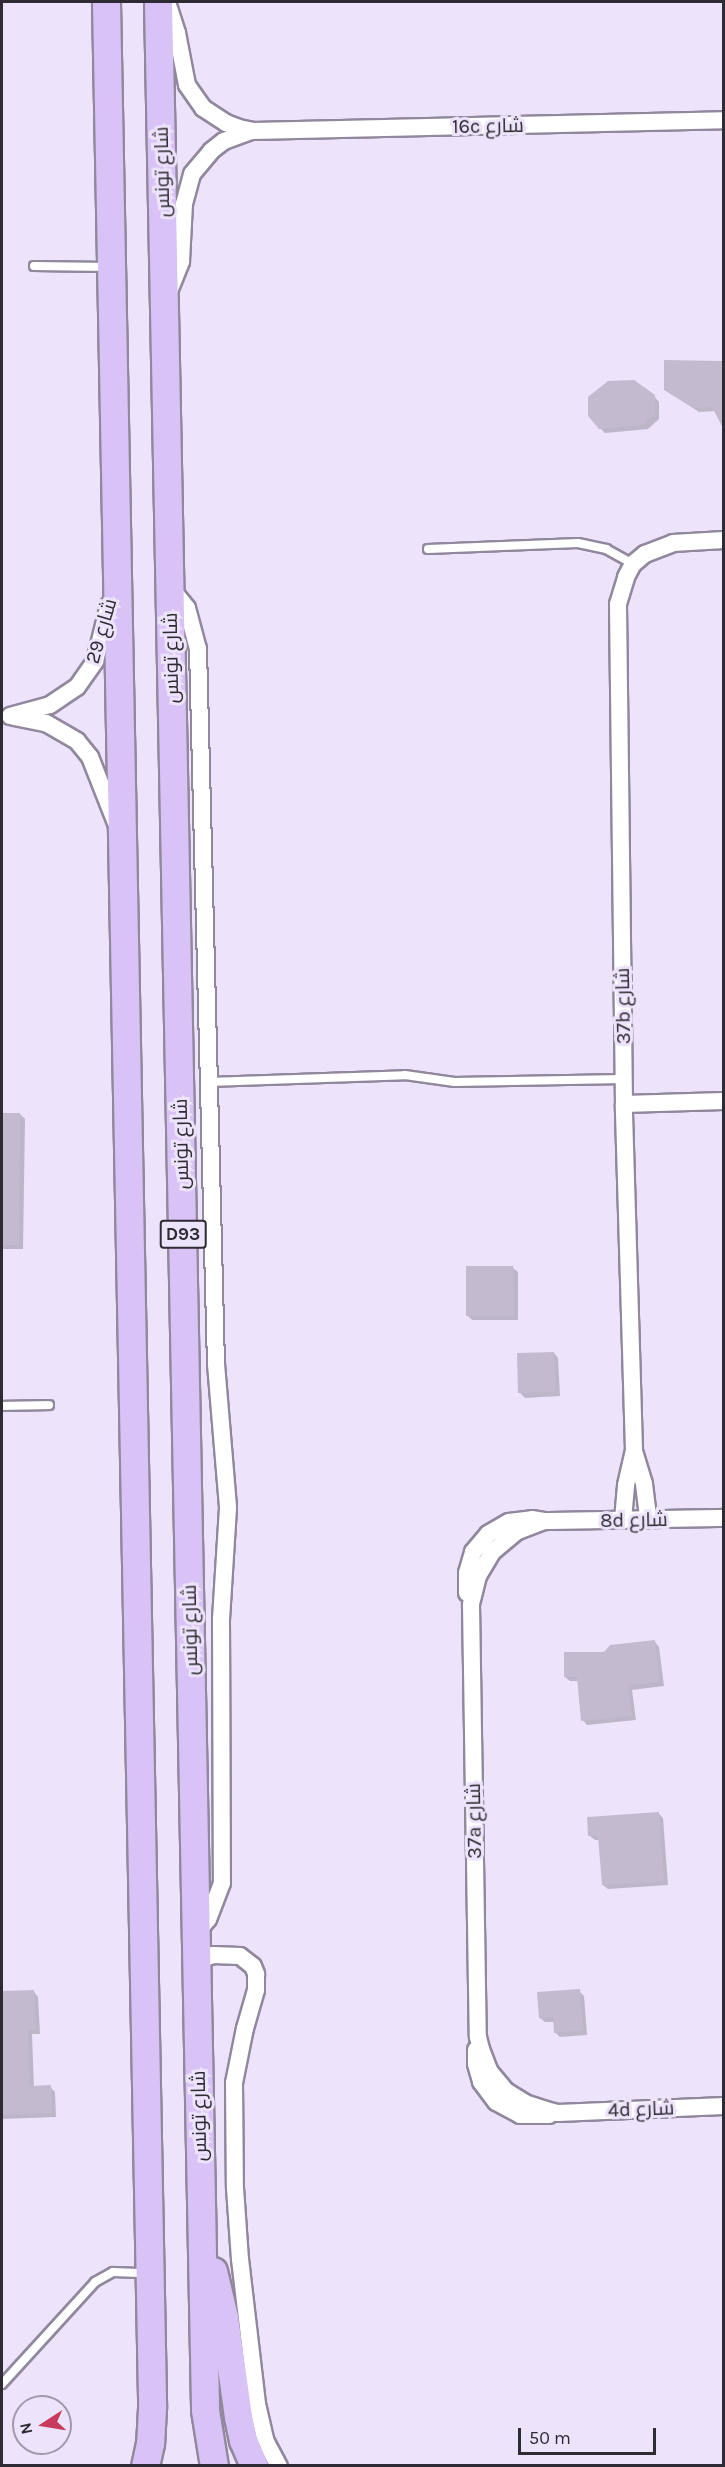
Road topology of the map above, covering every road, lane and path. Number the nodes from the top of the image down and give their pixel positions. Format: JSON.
{"nodes":[{"id":1,"x":106,"y":2,"type":"edge"},
{"id":2,"x":158,"y":2,"type":"edge"},
{"id":3,"x":167,"y":2,"type":"edge"},
{"id":4,"x":723,"y":120,"type":"edge"},
{"id":5,"x":253,"y":131,"type":"junction"},
{"id":6,"x":34,"y":266,"type":"dead end"},
{"id":7,"x":111,"y":267,"type":"junction"},
{"id":8,"x":165,"y":300,"type":"junction"},
{"id":9,"x":723,"y":540,"type":"edge"},
{"id":10,"x":428,"y":549,"type":"dead end"},
{"id":11,"x":633,"y":564,"type":"junction"},
{"id":12,"x":117,"y":569,"type":"junction"},
{"id":13,"x":170,"y":588,"type":"junction"},
{"id":14,"x":6,"y":716,"type":"edge"},
{"id":15,"x":122,"y":837,"type":"junction"},
{"id":16,"x":624,"y":1079,"type":"junction"},
{"id":17,"x":209,"y":1082,"type":"junction"},
{"id":18,"x":723,"y":1101,"type":"edge"},
{"id":19,"x":624,"y":1104,"type":"junction"},
{"id":20,"x":49,"y":1405,"type":"dead end"},
{"id":21,"x":2,"y":1406,"type":"edge"},
{"id":22,"x":634,"y":1450,"type":"junction"},
{"id":23,"x":723,"y":1518,"type":"edge"},
{"id":24,"x":648,"y":1519,"type":"junction"},
{"id":25,"x":623,"y":1520,"type":"junction"},
{"id":26,"x":487,"y":1546,"type":"joint"},
{"id":27,"x":196,"y":1934,"type":"junction"},
{"id":28,"x":196,"y":1961,"type":"junction"},
{"id":29,"x":501,"y":2097,"type":"joint"},
{"id":30,"x":723,"y":2106,"type":"edge"},
{"id":31,"x":202,"y":2236,"type":"junction"},
{"id":32,"x":149,"y":2273,"type":"junction"},
{"id":33,"x":2,"y":2384,"type":"edge"},
{"id":34,"x":145,"y":2466,"type":"edge"},
{"id":35,"x":214,"y":2466,"type":"edge"},
{"id":36,"x":254,"y":2466,"type":"edge"},
{"id":37,"x":279,"y":2466,"type":"edge"}],
"edges":[{"from":1,"to":7,"type":"main road","number":"D93"},
{"from":2,"to":8,"type":"main road","name":"شارع تونس","number":"D93"},
{"from":3,"to":5,"type":"street","name":"16c شارع"},
{"from":4,"to":5,"type":"street","name":"16c شارع"},
{"from":5,"to":8,"type":"street","name":"16c شارع"},
{"from":6,"to":7,"type":"lane"},
{"from":7,"to":12,"type":"main road","number":"D93"},
{"from":8,"to":13,"type":"main road","name":"شارع تونس","number":"D93"},
{"from":9,"to":11,"type":"street"},
{"from":10,"to":11,"type":"lane"},
{"from":11,"to":16,"type":"street","name":"37b شارع"},
{"from":12,"to":14,"type":"street","name":"شارع 29"},
{"from":12,"to":15,"type":"main road","number":"D93"},
{"from":13,"to":17,"type":"street"},
{"from":13,"to":27,"type":"main road","name":"شارع تونس","number":"D93"},
{"from":14,"to":15,"type":"street","name":"شارع 29"},
{"from":15,"to":32,"type":"main road","number":"D93"},
{"from":16,"to":17,"type":"lane"},
{"from":16,"to":19,"type":"street","name":"37b شارع"},
{"from":17,"to":27,"type":"street"},
{"from":18,"to":19,"type":"street"},
{"from":19,"to":22,"type":"street","name":"37b شارع"},
{"from":20,"to":21,"type":"lane"},
{"from":22,"to":24,"type":"street","name":"37b شارع"},
{"from":22,"to":25,"type":"street","name":"37b شارع"},
{"from":23,"to":24,"type":"street","name":"8d شارع"},
{"from":24,"to":25,"type":"street","name":"8d شارع"},
{"from":25,"to":26,"type":"street","name":"8d شارع"},
{"from":26,"to":29,"type":"street","name":"37a شارع"},
{"from":27,"to":28,"type":"main road","name":"شارع تونس","number":"D93"},
{"from":28,"to":31,"type":"main road","name":"شارع تونس","number":"D93"},
{"from":28,"to":37,"type":"street"},
{"from":29,"to":30,"type":"street","name":"4d شارع"},
{"from":31,"to":35,"type":"main road","name":"شارع تونس","number":"D93"},
{"from":31,"to":36,"type":"main road"},
{"from":32,"to":33,"type":"lane"},
{"from":32,"to":34,"type":"main road","number":"D93"}]}
